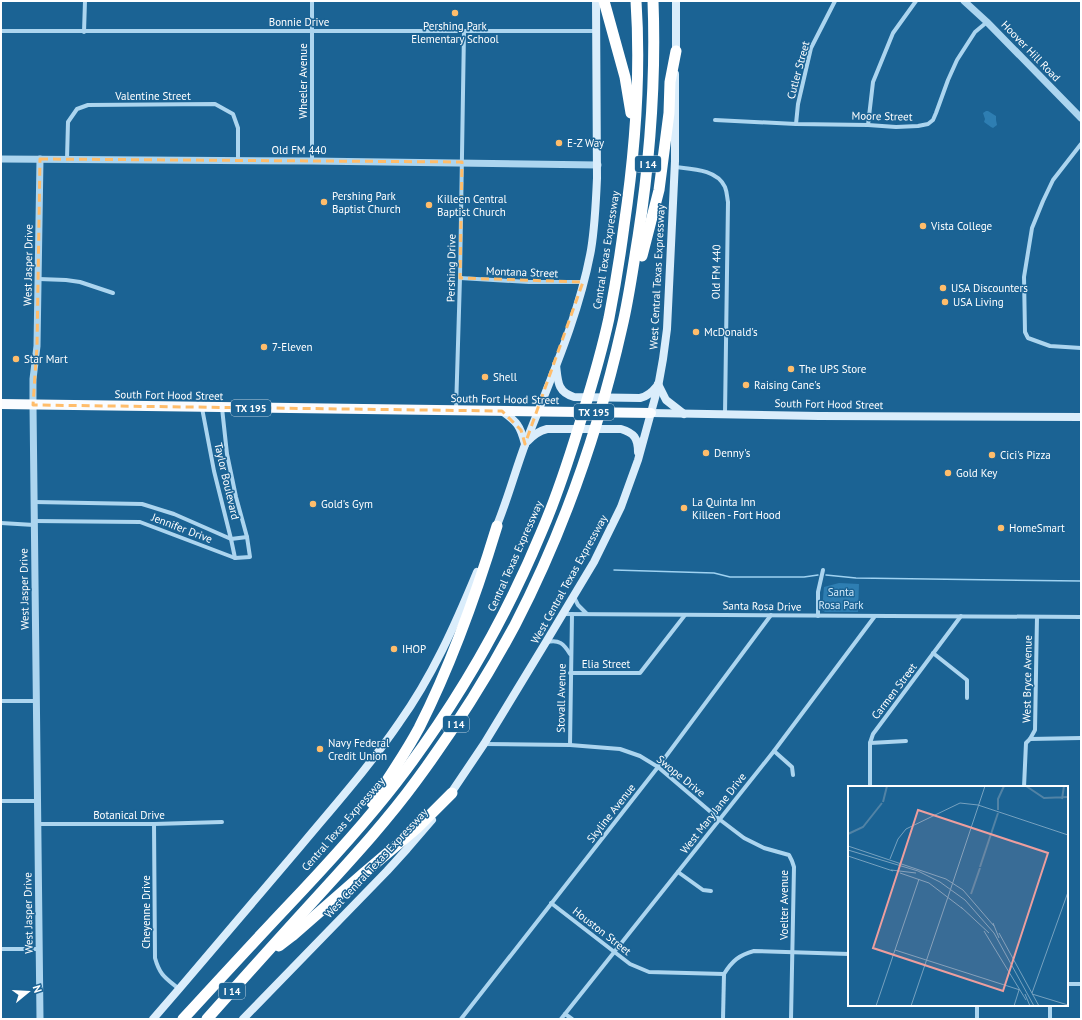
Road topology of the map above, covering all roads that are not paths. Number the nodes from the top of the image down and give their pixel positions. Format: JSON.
{"nodes":[{"id":1,"x":84,"y":1,"type":"edge"},
{"id":2,"x":312,"y":1,"type":"edge"},
{"id":3,"x":596,"y":1,"type":"edge"},
{"id":4,"x":604,"y":1,"type":"edge"},
{"id":5,"x":636,"y":1,"type":"edge"},
{"id":6,"x":653,"y":1,"type":"edge"},
{"id":7,"x":676,"y":1,"type":"edge"},
{"id":8,"x":835,"y":1,"type":"edge"},
{"id":9,"x":916,"y":1,"type":"edge"},
{"id":10,"x":964,"y":1,"type":"edge"},
{"id":11,"x":987,"y":22,"type":"junction"},
{"id":12,"x":1,"y":31,"type":"edge"},
{"id":13,"x":312,"y":31,"type":"junction"},
{"id":14,"x":464,"y":31,"type":"junction"},
{"id":15,"x":597,"y":31,"type":"junction"},
{"id":16,"x":84,"y":32,"type":"junction"},
{"id":17,"x":676,"y":51,"type":"junction"},
{"id":18,"x":1081,"y":118,"type":"edge"},
{"id":19,"x":715,"y":120,"type":"dead end"},
{"id":20,"x":796,"y":124,"type":"junction"},
{"id":21,"x":868,"y":125,"type":"junction"},
{"id":22,"x":635,"y":133,"type":"junction"},
{"id":23,"x":1081,"y":144,"type":"edge"},
{"id":24,"x":1,"y":159,"type":"edge"},
{"id":25,"x":40,"y":159,"type":"junction"},
{"id":26,"x":67,"y":159,"type":"junction"},
{"id":27,"x":238,"y":160,"type":"junction"},
{"id":28,"x":312,"y":161,"type":"junction"},
{"id":29,"x":462,"y":162,"type":"junction"},
{"id":30,"x":598,"y":165,"type":"junction"},
{"id":31,"x":675,"y":167,"type":"junction"},
{"id":32,"x":460,"y":278,"type":"junction"},
{"id":33,"x":39,"y":279,"type":"junction"},
{"id":34,"x":583,"y":282,"type":"junction"},
{"id":35,"x":113,"y":293,"type":"dead end"},
{"id":36,"x":623,"y":326,"type":"junction"},
{"id":37,"x":1081,"y":348,"type":"edge"},
{"id":38,"x":556,"y":365,"type":"junction"},
{"id":39,"x":658,"y":384,"type":"junction"},
{"id":40,"x":1,"y":404,"type":"edge"},
{"id":41,"x":33,"y":405,"type":"junction"},
{"id":42,"x":202,"y":407,"type":"junction"},
{"id":43,"x":222,"y":408,"type":"junction"},
{"id":44,"x":456,"y":410,"type":"junction"},
{"id":45,"x":502,"y":411,"type":"junction"},
{"id":46,"x":538,"y":411,"type":"junction"},
{"id":47,"x":651,"y":413,"type":"junction"},
{"id":48,"x":684,"y":414,"type":"junction"},
{"id":49,"x":725,"y":414,"type":"junction"},
{"id":50,"x":1081,"y":417,"type":"edge"},
{"id":51,"x":525,"y":444,"type":"junction"},
{"id":52,"x":638,"y":460,"type":"junction"},
{"id":53,"x":34,"y":502,"type":"junction"},
{"id":54,"x":34,"y":523,"type":"junction"},
{"id":55,"x":1,"y":524,"type":"edge"},
{"id":56,"x":497,"y":526,"type":"junction"},
{"id":57,"x":247,"y":537,"type":"junction"},
{"id":58,"x":231,"y":539,"type":"junction"},
{"id":59,"x":250,"y":557,"type":"joint"},
{"id":60,"x":235,"y":558,"type":"junction"},
{"id":61,"x":824,"y":570,"type":"dead end"},
{"id":62,"x":574,"y":596,"type":"junction"},
{"id":63,"x":562,"y":614,"type":"junction"},
{"id":64,"x":572,"y":614,"type":"junction"},
{"id":65,"x":588,"y":614,"type":"junction"},
{"id":66,"x":686,"y":614,"type":"junction"},
{"id":67,"x":771,"y":615,"type":"junction"},
{"id":68,"x":818,"y":616,"type":"junction"},
{"id":69,"x":875,"y":616,"type":"junction"},
{"id":70,"x":961,"y":616,"type":"junction"},
{"id":71,"x":1037,"y":617,"type":"junction"},
{"id":72,"x":1081,"y":617,"type":"edge"},
{"id":73,"x":546,"y":642,"type":"junction"},
{"id":74,"x":933,"y":653,"type":"junction"},
{"id":75,"x":571,"y":655,"type":"junction"},
{"id":76,"x":570,"y":673,"type":"junction"},
{"id":77,"x":968,"y":698,"type":"dead end"},
{"id":78,"x":1,"y":701,"type":"edge"},
{"id":79,"x":36,"y":701,"type":"junction"},
{"id":80,"x":1081,"y":738,"type":"edge"},
{"id":81,"x":1030,"y":740,"type":"junction"},
{"id":82,"x":906,"y":741,"type":"dead end"},
{"id":83,"x":870,"y":743,"type":"junction"},
{"id":84,"x":484,"y":744,"type":"junction"},
{"id":85,"x":570,"y":745,"type":"junction"},
{"id":86,"x":774,"y":751,"type":"junction"},
{"id":87,"x":658,"y":767,"type":"junction"},
{"id":88,"x":793,"y":775,"type":"dead end"},
{"id":89,"x":870,"y":786,"type":"edge"},
{"id":90,"x":1024,"y":786,"type":"edge"},
{"id":91,"x":452,"y":793,"type":"junction"},
{"id":92,"x":1,"y":801,"type":"edge"},
{"id":93,"x":37,"y":801,"type":"junction"},
{"id":94,"x":719,"y":819,"type":"junction"},
{"id":95,"x":222,"y":822,"type":"dead end"},
{"id":96,"x":38,"y":824,"type":"junction"},
{"id":97,"x":154,"y":824,"type":"junction"},
{"id":98,"x":360,"y":828,"type":"junction"},
{"id":99,"x":791,"y":858,"type":"joint"},
{"id":100,"x":678,"y":872,"type":"junction"},
{"id":101,"x":711,"y":891,"type":"dead end"},
{"id":102,"x":551,"y":903,"type":"junction"},
{"id":103,"x":1,"y":949,"type":"edge"},
{"id":104,"x":39,"y":949,"type":"junction"},
{"id":105,"x":614,"y":952,"type":"junction"},
{"id":106,"x":792,"y":952,"type":"junction"},
{"id":107,"x":848,"y":954,"type":"edge"},
{"id":108,"x":257,"y":962,"type":"junction"},
{"id":109,"x":724,"y":974,"type":"junction"},
{"id":110,"x":1068,"y":984,"type":"edge"},
{"id":111,"x":1081,"y":984,"type":"edge"},
{"id":112,"x":179,"y":989,"type":"junction"},
{"id":113,"x":977,"y":1006,"type":"edge"},
{"id":114,"x":1050,"y":1006,"type":"edge"},
{"id":115,"x":565,"y":1014,"type":"junction"},
{"id":116,"x":40,"y":1019,"type":"edge"},
{"id":117,"x":153,"y":1019,"type":"edge"},
{"id":118,"x":183,"y":1019,"type":"edge"},
{"id":119,"x":207,"y":1019,"type":"edge"},
{"id":120,"x":243,"y":1019,"type":"edge"},
{"id":121,"x":461,"y":1019,"type":"edge"},
{"id":122,"x":561,"y":1019,"type":"edge"},
{"id":123,"x":572,"y":1019,"type":"edge"},
{"id":124,"x":723,"y":1019,"type":"edge"},
{"id":125,"x":791,"y":1019,"type":"edge"},
{"id":126,"x":977,"y":1019,"type":"edge"},
{"id":127,"x":1050,"y":1019,"type":"edge"}],
"edges":[{"from":1,"to":16,"type":"street"},
{"from":2,"to":13,"type":"street","name":"Wheeler Avenue"},
{"from":3,"to":15,"type":"main road"},
{"from":4,"to":22,"type":"highway"},
{"from":5,"to":22,"type":"highway","name":"Central Texas Expressway","number":"I 14"},
{"from":6,"to":36,"type":"highway","number":"I 14"},
{"from":7,"to":17,"type":"main road","name":"West Central Texas Expressway"},
{"from":8,"to":20,"type":"street","name":"Cutler Street"},
{"from":9,"to":21,"type":"street"},
{"from":10,"to":11,"type":"street","name":"Hoover Hill Road"},
{"from":11,"to":18,"type":"street","name":"Hoover Hill Road"},
{"from":11,"to":21,"type":"street","name":"Moore Street"},
{"from":12,"to":16,"type":"street","name":"Bonnie Drive"},
{"from":13,"to":14,"type":"street","name":"Bonnie Drive"},
{"from":13,"to":16,"type":"street","name":"Bonnie Drive"},
{"from":13,"to":28,"type":"street","name":"Wheeler Avenue"},
{"from":14,"to":15,"type":"street","name":"Bonnie Drive"},
{"from":14,"to":29,"type":"street","name":"Pershing Drive"},
{"from":15,"to":30,"type":"main road"},
{"from":17,"to":31,"type":"main road","name":"West Central Texas Expressway"},
{"from":17,"to":36,"type":"highway"},
{"from":19,"to":20,"type":"street","name":"Moore Street"},
{"from":20,"to":21,"type":"street","name":"Moore Street"},
{"from":22,"to":98,"type":"highway","name":"Central Texas Expressway","number":"I 14"},
{"from":23,"to":37,"type":"street"},
{"from":24,"to":25,"type":"street","name":"Old FM 440"},
{"from":25,"to":26,"type":"street","name":"Old FM 440"},
{"from":25,"to":33,"type":"street","name":"West Jasper Drive"},
{"from":26,"to":27,"type":"street","name":"Old FM 440"},
{"from":26,"to":27,"type":"street","name":"Valentine Street"},
{"from":27,"to":28,"type":"street","name":"Old FM 440"},
{"from":28,"to":29,"type":"street","name":"Old FM 440"},
{"from":29,"to":30,"type":"street","name":"Old FM 440"},
{"from":29,"to":32,"type":"street","name":"Pershing Drive"},
{"from":30,"to":34,"type":"main road"},
{"from":31,"to":39,"type":"main road","name":"West Central Texas Expressway"},
{"from":31,"to":49,"type":"street","name":"Old FM 440"},
{"from":32,"to":34,"type":"street","name":"Montana Street"},
{"from":32,"to":44,"type":"street","name":"Pershing Drive"},
{"from":33,"to":35,"type":"street"},
{"from":33,"to":41,"type":"street","name":"West Jasper Drive"},
{"from":34,"to":38,"type":"main road"},
{"from":36,"to":108,"type":"highway","number":"I 14"},
{"from":38,"to":39,"type":"main road"},
{"from":38,"to":46,"type":"main road"},
{"from":39,"to":47,"type":"main road","name":"West Central Texas Expressway"},
{"from":39,"to":48,"type":"main road"},
{"from":40,"to":41,"type":"highway","name":"South Fort Hood Street","number":"TX 195"},
{"from":41,"to":42,"type":"highway","name":"South Fort Hood Street","number":"TX 195"},
{"from":41,"to":53,"type":"street","name":"West Jasper Drive"},
{"from":42,"to":43,"type":"highway","name":"South Fort Hood Street","number":"TX 195"},
{"from":42,"to":58,"type":"street","name":"Taylor Boulevard"},
{"from":43,"to":44,"type":"highway","name":"South Fort Hood Street","number":"TX 195"},
{"from":43,"to":57,"type":"street","name":"Taylor Boulevard"},
{"from":44,"to":45,"type":"highway","name":"South Fort Hood Street","number":"TX 195"},
{"from":45,"to":46,"type":"highway","name":"South Fort Hood Street","number":"TX 195"},
{"from":45,"to":51,"type":"main road"},
{"from":46,"to":47,"type":"highway","name":"South Fort Hood Street","number":"TX 195"},
{"from":46,"to":51,"type":"main road"},
{"from":47,"to":48,"type":"main road","name":"South Fort Hood Street","number":"TX 195"},
{"from":47,"to":52,"type":"main road","name":"West Central Texas Expressway"},
{"from":48,"to":49,"type":"main road","name":"South Fort Hood Street","number":"TX 195"},
{"from":49,"to":50,"type":"main road","name":"South Fort Hood Street","number":"TX 195"},
{"from":51,"to":52,"type":"main road"},
{"from":51,"to":56,"type":"main road"},
{"from":52,"to":62,"type":"main road","name":"West Central Texas Expressway"},
{"from":53,"to":54,"type":"street","name":"West Jasper Drive"},
{"from":53,"to":58,"type":"street","name":"Jennifer Drive"},
{"from":54,"to":55,"type":"street","name":"Jennifer Drive"},
{"from":54,"to":60,"type":"street","name":"Jennifer Drive"},
{"from":54,"to":79,"type":"street","name":"West Jasper Drive"},
{"from":56,"to":98,"type":"highway"},
{"from":56,"to":112,"type":"main road"},
{"from":57,"to":58,"type":"street"},
{"from":57,"to":59,"type":"street","name":"Taylor Boulevard"},
{"from":58,"to":60,"type":"street","name":"Taylor Boulevard"},
{"from":59,"to":60,"type":"street","name":"Jennifer Drive"},
{"from":61,"to":68,"type":"street"},
{"from":62,"to":63,"type":"main road","name":"West Central Texas Expressway"},
{"from":62,"to":65,"type":"street"},
{"from":63,"to":64,"type":"street","name":"Santa Rosa Drive"},
{"from":63,"to":73,"type":"main road","name":"West Central Texas Expressway"},
{"from":64,"to":65,"type":"street","name":"Santa Rosa Drive"},
{"from":64,"to":75,"type":"street","name":"Stovall Avenue"},
{"from":65,"to":66,"type":"street","name":"Santa Rosa Drive"},
{"from":66,"to":67,"type":"street","name":"Santa Rosa Drive"},
{"from":66,"to":76,"type":"street","name":"Elia Street"},
{"from":67,"to":68,"type":"street","name":"Santa Rosa Drive"},
{"from":67,"to":87,"type":"street","name":"Skyline Avenue"},
{"from":68,"to":69,"type":"street","name":"Santa Rosa Drive"},
{"from":69,"to":70,"type":"street","name":"Santa Rosa Drive"},
{"from":69,"to":86,"type":"street","name":"West Mary Jane Drive"},
{"from":70,"to":71,"type":"street","name":"Santa Rosa Drive"},
{"from":70,"to":74,"type":"street","name":"Carmen Street"},
{"from":71,"to":72,"type":"street","name":"Santa Rosa Drive"},
{"from":71,"to":81,"type":"street","name":"West Bryce Avenue"},
{"from":73,"to":75,"type":"street"},
{"from":73,"to":84,"type":"main road","name":"West Central Texas Expressway"},
{"from":74,"to":77,"type":"street"},
{"from":74,"to":83,"type":"street","name":"Carmen Street"},
{"from":75,"to":76,"type":"street","name":"Stovall Avenue"},
{"from":76,"to":85,"type":"street","name":"Stovall Avenue"},
{"from":78,"to":79,"type":"street"},
{"from":79,"to":93,"type":"street","name":"West Jasper Drive"},
{"from":80,"to":81,"type":"street"},
{"from":81,"to":90,"type":"street","name":"West Bryce Avenue"},
{"from":82,"to":83,"type":"street"},
{"from":83,"to":89,"type":"street","name":"Carmen Street"},
{"from":84,"to":85,"type":"street","name":"Stovall Avenue"},
{"from":84,"to":91,"type":"main road","name":"West Central Texas Expressway"},
{"from":85,"to":87,"type":"street","name":"Swope Drive"},
{"from":86,"to":88,"type":"street"},
{"from":86,"to":94,"type":"street","name":"West Mary Jane Drive"},
{"from":87,"to":94,"type":"street","name":"Swope Drive"},
{"from":87,"to":102,"type":"street","name":"Skyline Avenue"},
{"from":91,"to":108,"type":"highway"},
{"from":91,"to":120,"type":"main road","name":"West Central Texas Expressway"},
{"from":92,"to":93,"type":"street"},
{"from":93,"to":96,"type":"street","name":"West Jasper Drive"},
{"from":94,"to":99,"type":"street","name":"Swope Drive"},
{"from":94,"to":100,"type":"street","name":"West Mary Jane Drive"},
{"from":95,"to":97,"type":"street","name":"Botanical Drive"},
{"from":96,"to":97,"type":"street","name":"Botanical Drive"},
{"from":96,"to":104,"type":"street","name":"West Jasper Drive"},
{"from":97,"to":112,"type":"street","name":"Cheyenne Drive"},
{"from":98,"to":118,"type":"highway","name":"Central Texas Expressway","number":"I 14"},
{"from":99,"to":106,"type":"street","name":"Voelter Avenue"},
{"from":100,"to":101,"type":"street"},
{"from":100,"to":105,"type":"street","name":"West Mary Jane Drive"},
{"from":102,"to":105,"type":"street","name":"Houston Street"},
{"from":102,"to":121,"type":"street","name":"Skyline Avenue"},
{"from":103,"to":104,"type":"street"},
{"from":104,"to":116,"type":"street","name":"West Jasper Drive"},
{"from":105,"to":109,"type":"street","name":"Houston Street"},
{"from":105,"to":115,"type":"street","name":"West Mary Jane Drive"},
{"from":106,"to":107,"type":"street"},
{"from":106,"to":109,"type":"street"},
{"from":106,"to":125,"type":"street","name":"Voelter Avenue"},
{"from":108,"to":119,"type":"highway","number":"I 14"},
{"from":109,"to":124,"type":"street"},
{"from":110,"to":111,"type":"street"},
{"from":112,"to":117,"type":"main road"},
{"from":113,"to":126,"type":"street"},
{"from":114,"to":127,"type":"street"},
{"from":115,"to":122,"type":"street","name":"West Mary Jane Drive"},
{"from":115,"to":123,"type":"street"}]}
